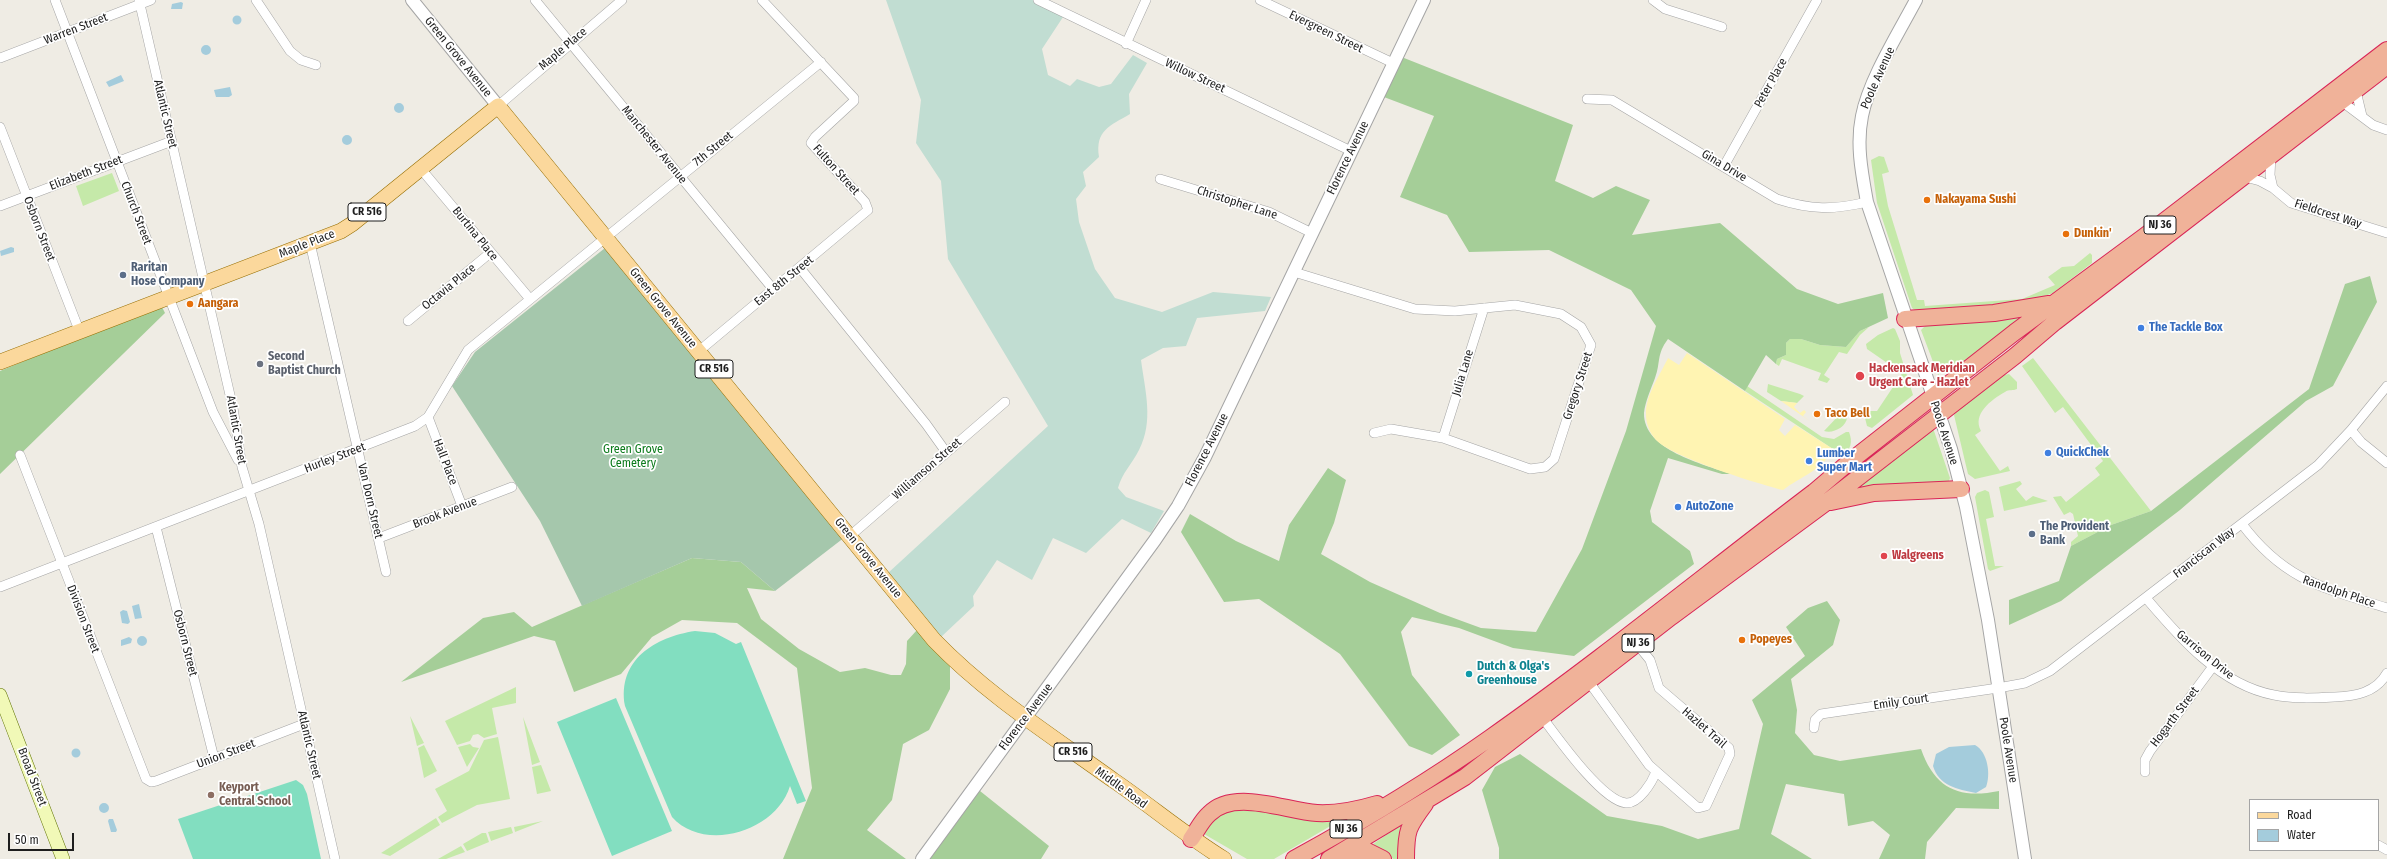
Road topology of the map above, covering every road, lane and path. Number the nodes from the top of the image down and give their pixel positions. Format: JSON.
{"nodes":[{"id":1,"x":54,"y":0,"type":"edge"},
{"id":2,"x":151,"y":0,"type":"edge"},
{"id":3,"x":256,"y":0,"type":"edge"},
{"id":4,"x":412,"y":0,"type":"edge"},
{"id":5,"x":535,"y":0,"type":"edge"},
{"id":6,"x":622,"y":0,"type":"edge"},
{"id":7,"x":762,"y":0,"type":"edge"},
{"id":8,"x":1038,"y":0,"type":"edge"},
{"id":9,"x":1146,"y":0,"type":"edge"},
{"id":10,"x":1260,"y":0,"type":"edge"},
{"id":11,"x":1424,"y":0,"type":"edge"},
{"id":12,"x":1652,"y":0,"type":"edge"},
{"id":13,"x":1817,"y":0,"type":"edge"},
{"id":14,"x":1915,"y":0,"type":"edge"},
{"id":15,"x":140,"y":2,"type":"edge"},
{"id":16,"x":1722,"y":27,"type":"dead end"},
{"id":17,"x":67,"y":32,"type":"junction"},
{"id":18,"x":570,"y":43,"type":"junction"},
{"id":19,"x":1126,"y":44,"type":"junction"},
{"id":20,"x":2387,"y":50,"type":"edge"},
{"id":21,"x":0,"y":58,"type":"edge"},
{"id":22,"x":821,"y":62,"type":"junction"},
{"id":23,"x":1393,"y":63,"type":"junction"},
{"id":24,"x":316,"y":65,"type":"dead end"},
{"id":25,"x":2387,"y":66,"type":"edge"},
{"id":26,"x":2356,"y":91,"type":"junction"},
{"id":27,"x":1587,"y":99,"type":"dead end"},
{"id":28,"x":2342,"y":101,"type":"junction"},
{"id":29,"x":498,"y":106,"type":"junction"},
{"id":30,"x":2362,"y":116,"type":"junction"},
{"id":31,"x":0,"y":127,"type":"edge"},
{"id":32,"x":2387,"y":130,"type":"edge"},
{"id":33,"x":172,"y":141,"type":"junction"},
{"id":34,"x":1351,"y":151,"type":"junction"},
{"id":35,"x":2271,"y":155,"type":"junction"},
{"id":36,"x":117,"y":161,"type":"junction"},
{"id":37,"x":1724,"y":166,"type":"junction"},
{"id":38,"x":421,"y":169,"type":"junction"},
{"id":39,"x":680,"y":176,"type":"junction"},
{"id":40,"x":2245,"y":177,"type":"junction"},
{"id":41,"x":1160,"y":180,"type":"dead end"},
{"id":42,"x":2273,"y":188,"type":"junction"},
{"id":43,"x":26,"y":196,"type":"junction"},
{"id":44,"x":1867,"y":202,"type":"junction"},
{"id":45,"x":0,"y":206,"type":"edge"},
{"id":46,"x":868,"y":210,"type":"joint"},
{"id":47,"x":1312,"y":233,"type":"junction"},
{"id":48,"x":2387,"y":233,"type":"edge"},
{"id":49,"x":606,"y":237,"type":"junction"},
{"id":50,"x":310,"y":243,"type":"junction"},
{"id":51,"x":490,"y":253,"type":"junction"},
{"id":52,"x":800,"y":268,"type":"junction"},
{"id":53,"x":1294,"y":272,"type":"junction"},
{"id":54,"x":204,"y":283,"type":"junction"},
{"id":55,"x":774,"y":289,"type":"junction"},
{"id":56,"x":168,"y":297,"type":"junction"},
{"id":57,"x":530,"y":299,"type":"junction"},
{"id":58,"x":2057,"y":302,"type":"junction"},
{"id":59,"x":1484,"y":308,"type":"junction"},
{"id":60,"x":1905,"y":319,"type":"junction"},
{"id":61,"x":408,"y":320,"type":"dead end"},
{"id":62,"x":79,"y":330,"type":"junction"},
{"id":63,"x":699,"y":351,"type":"junction"},
{"id":64,"x":0,"y":362,"type":"edge"},
{"id":65,"x":2387,"y":386,"type":"edge"},
{"id":66,"x":1932,"y":397,"type":"junction"},
{"id":67,"x":1005,"y":402,"type":"dead end"},
{"id":68,"x":1939,"y":416,"type":"junction"},
{"id":69,"x":428,"y":417,"type":"junction"},
{"id":70,"x":2351,"y":430,"type":"junction"},
{"id":71,"x":1374,"y":433,"type":"dead end"},
{"id":72,"x":1443,"y":438,"type":"junction"},
{"id":73,"x":358,"y":448,"type":"junction"},
{"id":74,"x":946,"y":452,"type":"junction"},
{"id":75,"x":20,"y":455,"type":"dead end"},
{"id":76,"x":2387,"y":463,"type":"edge"},
{"id":77,"x":242,"y":467,"type":"junction"},
{"id":78,"x":512,"y":487,"type":"dead end"},
{"id":79,"x":1961,"y":489,"type":"junction"},
{"id":80,"x":249,"y":491,"type":"junction"},
{"id":81,"x":1824,"y":504,"type":"junction"},
{"id":82,"x":462,"y":506,"type":"junction"},
{"id":83,"x":2242,"y":524,"type":"junction"},
{"id":84,"x":156,"y":527,"type":"junction"},
{"id":85,"x":850,"y":536,"type":"junction"},
{"id":86,"x":379,"y":538,"type":"junction"},
{"id":87,"x":62,"y":563,"type":"junction"},
{"id":88,"x":386,"y":572,"type":"dead end"},
{"id":89,"x":0,"y":587,"type":"edge"},
{"id":90,"x":2146,"y":598,"type":"junction"},
{"id":91,"x":2387,"y":608,"type":"edge"},
{"id":92,"x":930,"y":634,"type":"joint"},
{"id":93,"x":1637,"y":644,"type":"junction"},
{"id":94,"x":2214,"y":665,"type":"junction"},
{"id":95,"x":2387,"y":673,"type":"edge"},
{"id":96,"x":1589,"y":682,"type":"junction"},
{"id":97,"x":1998,"y":688,"type":"junction"},
{"id":98,"x":0,"y":695,"type":"edge"},
{"id":99,"x":1542,"y":717,"type":"junction"},
{"id":100,"x":1026,"y":718,"type":"junction"},
{"id":101,"x":304,"y":724,"type":"junction"},
{"id":102,"x":1814,"y":728,"type":"dead end"},
{"id":103,"x":214,"y":758,"type":"junction"},
{"id":104,"x":1656,"y":772,"type":"junction"},
{"id":105,"x":2144,"y":772,"type":"dead end"},
{"id":106,"x":148,"y":781,"type":"joint"},
{"id":107,"x":1430,"y":797,"type":"junction"},
{"id":108,"x":1398,"y":799,"type":"junction"},
{"id":109,"x":1192,"y":839,"type":"junction"},
{"id":110,"x":1332,"y":857,"type":"edge"},
{"id":111,"x":63,"y":859,"type":"edge"},
{"id":112,"x":335,"y":859,"type":"edge"},
{"id":113,"x":922,"y":859,"type":"edge"},
{"id":114,"x":1224,"y":859,"type":"edge"},
{"id":115,"x":1294,"y":859,"type":"edge"},
{"id":116,"x":1384,"y":859,"type":"edge"},
{"id":117,"x":1406,"y":859,"type":"edge"},
{"id":118,"x":2024,"y":859,"type":"edge"}],
"edges":[{"from":1,"to":17,"type":"street","name":"Church Street"},
{"from":2,"to":15,"type":"street","name":"Warren Street"},
{"from":3,"to":24,"type":"street"},
{"from":4,"to":29,"type":"street","name":"Green Grove Avenue"},
{"from":5,"to":18,"type":"street","name":"Manchester Avenue"},
{"from":6,"to":18,"type":"street","name":"Maple Place"},
{"from":7,"to":22,"type":"street","name":"Fulton Street"},
{"from":8,"to":19,"type":"street","name":"Willow Street"},
{"from":9,"to":19,"type":"street"},
{"from":10,"to":23,"type":"street","name":"Evergreen Street"},
{"from":11,"to":23,"type":"street","name":"Florence Avenue"},
{"from":12,"to":16,"type":"street"},
{"from":13,"to":37,"type":"street","name":"Peter Place"},
{"from":14,"to":44,"type":"street","name":"Poole Avenue"},
{"from":15,"to":17,"type":"street","name":"Warren Street"},
{"from":15,"to":33,"type":"street","name":"Atlantic Street"},
{"from":17,"to":21,"type":"street","name":"Warren Street"},
{"from":17,"to":36,"type":"street","name":"Church Street"},
{"from":18,"to":29,"type":"street","name":"Maple Place"},
{"from":18,"to":39,"type":"street","name":"Manchester Avenue"},
{"from":19,"to":34,"type":"street","name":"Willow Street"},
{"from":20,"to":58,"type":"highway","number":"NJ 36"},
{"from":22,"to":39,"type":"street","name":"7th Street"},
{"from":22,"to":46,"type":"street","name":"Fulton Street"},
{"from":23,"to":34,"type":"street","name":"Florence Avenue"},
{"from":25,"to":26,"type":"highway","number":"NJ 36"},
{"from":26,"to":28,"type":"highway","number":"NJ 36"},
{"from":26,"to":30,"type":"street"},
{"from":27,"to":37,"type":"street","name":"Gina Drive"},
{"from":28,"to":30,"type":"street"},
{"from":28,"to":35,"type":"highway","number":"NJ 36"},
{"from":29,"to":38,"type":"main road","name":"Maple Place","number":"CR 516"},
{"from":29,"to":49,"type":"main road","name":"Green Grove Avenue","number":"CR 516"},
{"from":30,"to":32,"type":"street"},
{"from":31,"to":43,"type":"street","name":"Osborn Street"},
{"from":33,"to":36,"type":"street","name":"Elizabeth Street"},
{"from":33,"to":54,"type":"street","name":"Atlantic Street"},
{"from":34,"to":47,"type":"street","name":"Florence Avenue"},
{"from":35,"to":40,"type":"highway","number":"NJ 36"},
{"from":35,"to":42,"type":"street"},
{"from":36,"to":43,"type":"street","name":"Elizabeth Street"},
{"from":36,"to":56,"type":"street","name":"Church Street"},
{"from":37,"to":44,"type":"street","name":"Gina Drive"},
{"from":38,"to":50,"type":"main road","name":"Maple Place","number":"CR 516"},
{"from":38,"to":51,"type":"street","name":"Burtina Place"},
{"from":39,"to":49,"type":"street","name":"7th Street"},
{"from":39,"to":55,"type":"street","name":"Manchester Avenue"},
{"from":40,"to":42,"type":"street","name":"Fieldcrest Way"},
{"from":40,"to":68,"type":"highway","number":"NJ 36"},
{"from":41,"to":47,"type":"street","name":"Christopher Lane"},
{"from":42,"to":48,"type":"street","name":"Fieldcrest Way"},
{"from":43,"to":45,"type":"street","name":"Elizabeth Street"},
{"from":43,"to":62,"type":"street","name":"Osborn Street"},
{"from":44,"to":60,"type":"street","name":"Poole Avenue"},
{"from":46,"to":52,"type":"street","name":"East 8th Street"},
{"from":47,"to":53,"type":"street","name":"Florence Avenue"},
{"from":49,"to":57,"type":"street","name":"Hurley Street"},
{"from":49,"to":63,"type":"main road","name":"Green Grove Avenue","number":"CR 516"},
{"from":50,"to":54,"type":"main road","name":"Maple Place","number":"CR 516"},
{"from":50,"to":73,"type":"street","name":"Van Dorn Street"},
{"from":51,"to":57,"type":"street","name":"Burtina Place"},
{"from":51,"to":61,"type":"street","name":"Octavia Place"},
{"from":52,"to":55,"type":"street","name":"East 8th Street"},
{"from":52,"to":74,"type":"street"},
{"from":53,"to":59,"type":"street","name":"Gregory Street"},
{"from":53,"to":100,"type":"street","name":"Florence Avenue"},
{"from":54,"to":56,"type":"main road","name":"Maple Place","number":"CR 516"},
{"from":54,"to":77,"type":"street","name":"Atlantic Street"},
{"from":55,"to":63,"type":"street","name":"East 8th Street"},
{"from":56,"to":62,"type":"main road","name":"Maple Place","number":"CR 516"},
{"from":56,"to":77,"type":"street","name":"Church Street"},
{"from":57,"to":69,"type":"street","name":"Hurley Street"},
{"from":58,"to":60,"type":"highway"},
{"from":58,"to":66,"type":"highway","number":"NJ 36"},
{"from":59,"to":72,"type":"street","name":"Julia Lane"},
{"from":59,"to":72,"type":"street","name":"Gregory Street"},
{"from":60,"to":66,"type":"street","name":"Poole Avenue"},
{"from":62,"to":64,"type":"main road","name":"Maple Place","number":"CR 516"},
{"from":63,"to":85,"type":"main road","name":"Green Grove Avenue","number":"CR 516"},
{"from":65,"to":70,"type":"street","name":"Franciscan Way"},
{"from":66,"to":68,"type":"street","name":"Poole Avenue"},
{"from":66,"to":108,"type":"highway","number":"NJ 36"},
{"from":67,"to":74,"type":"street","name":"Williamson Street"},
{"from":68,"to":79,"type":"street","name":"Poole Avenue"},
{"from":68,"to":81,"type":"highway","number":"NJ 36"},
{"from":69,"to":73,"type":"street","name":"Hurley Street"},
{"from":69,"to":82,"type":"street","name":"Hall Place"},
{"from":70,"to":76,"type":"street"},
{"from":70,"to":83,"type":"street","name":"Franciscan Way"},
{"from":71,"to":72,"type":"street","name":"Gregory Street"},
{"from":73,"to":80,"type":"street","name":"Hurley Street"},
{"from":73,"to":86,"type":"street","name":"Van Dorn Street"},
{"from":74,"to":85,"type":"street","name":"Williamson Street"},
{"from":75,"to":87,"type":"street","name":"Division Street"},
{"from":77,"to":80,"type":"street","name":"Atlantic Street"},
{"from":78,"to":82,"type":"street","name":"Brook Avenue"},
{"from":79,"to":81,"type":"highway"},
{"from":79,"to":97,"type":"street","name":"Poole Avenue"},
{"from":80,"to":84,"type":"street","name":"Hurley Street"},
{"from":80,"to":101,"type":"street","name":"Atlantic Street"},
{"from":81,"to":93,"type":"highway","number":"NJ 36"},
{"from":82,"to":86,"type":"street","name":"Brook Avenue"},
{"from":83,"to":90,"type":"street","name":"Franciscan Way"},
{"from":83,"to":91,"type":"street","name":"Randolph Place"},
{"from":84,"to":87,"type":"street","name":"Hurley Street"},
{"from":84,"to":103,"type":"street","name":"Osborn Street"},
{"from":85,"to":92,"type":"main road","name":"Green Grove Avenue","number":"CR 516"},
{"from":86,"to":88,"type":"street","name":"Van Dorn Street"},
{"from":87,"to":89,"type":"street","name":"Hurley Street"},
{"from":87,"to":106,"type":"street","name":"Division Street"},
{"from":90,"to":94,"type":"street","name":"Garrison Drive"},
{"from":90,"to":97,"type":"street","name":"Franciscan Way"},
{"from":92,"to":100,"type":"main road","name":"Middle Road","number":"CR 516"},
{"from":93,"to":96,"type":"highway","number":"NJ 36"},
{"from":93,"to":104,"type":"street","name":"Hazlet Trail"},
{"from":94,"to":95,"type":"street","name":"Garrison Drive"},
{"from":94,"to":105,"type":"street","name":"Hogarth Street"},
{"from":96,"to":99,"type":"highway","number":"NJ 36"},
{"from":96,"to":104,"type":"street","name":"Hazlet Trail"},
{"from":97,"to":102,"type":"street","name":"Emily Court"},
{"from":97,"to":118,"type":"street","name":"Poole Avenue"},
{"from":98,"to":111,"type":"main road","name":"Broad Street"},
{"from":99,"to":104,"type":"street"},
{"from":99,"to":107,"type":"highway","number":"NJ 36"},
{"from":100,"to":109,"type":"main road","name":"Middle Road","number":"CR 516"},
{"from":100,"to":113,"type":"street","name":"Florence Avenue"},
{"from":101,"to":103,"type":"street","name":"Union Street"},
{"from":101,"to":112,"type":"street","name":"Atlantic Street"},
{"from":103,"to":106,"type":"street","name":"Union Street"},
{"from":107,"to":110,"type":"highway","number":"NJ 36"},
{"from":107,"to":117,"type":"highway"},
{"from":108,"to":109,"type":"highway"},
{"from":108,"to":115,"type":"highway","number":"NJ 36"},
{"from":109,"to":114,"type":"main road","name":"Middle Road","number":"CR 516"},
{"from":110,"to":116,"type":"highway"}]}
